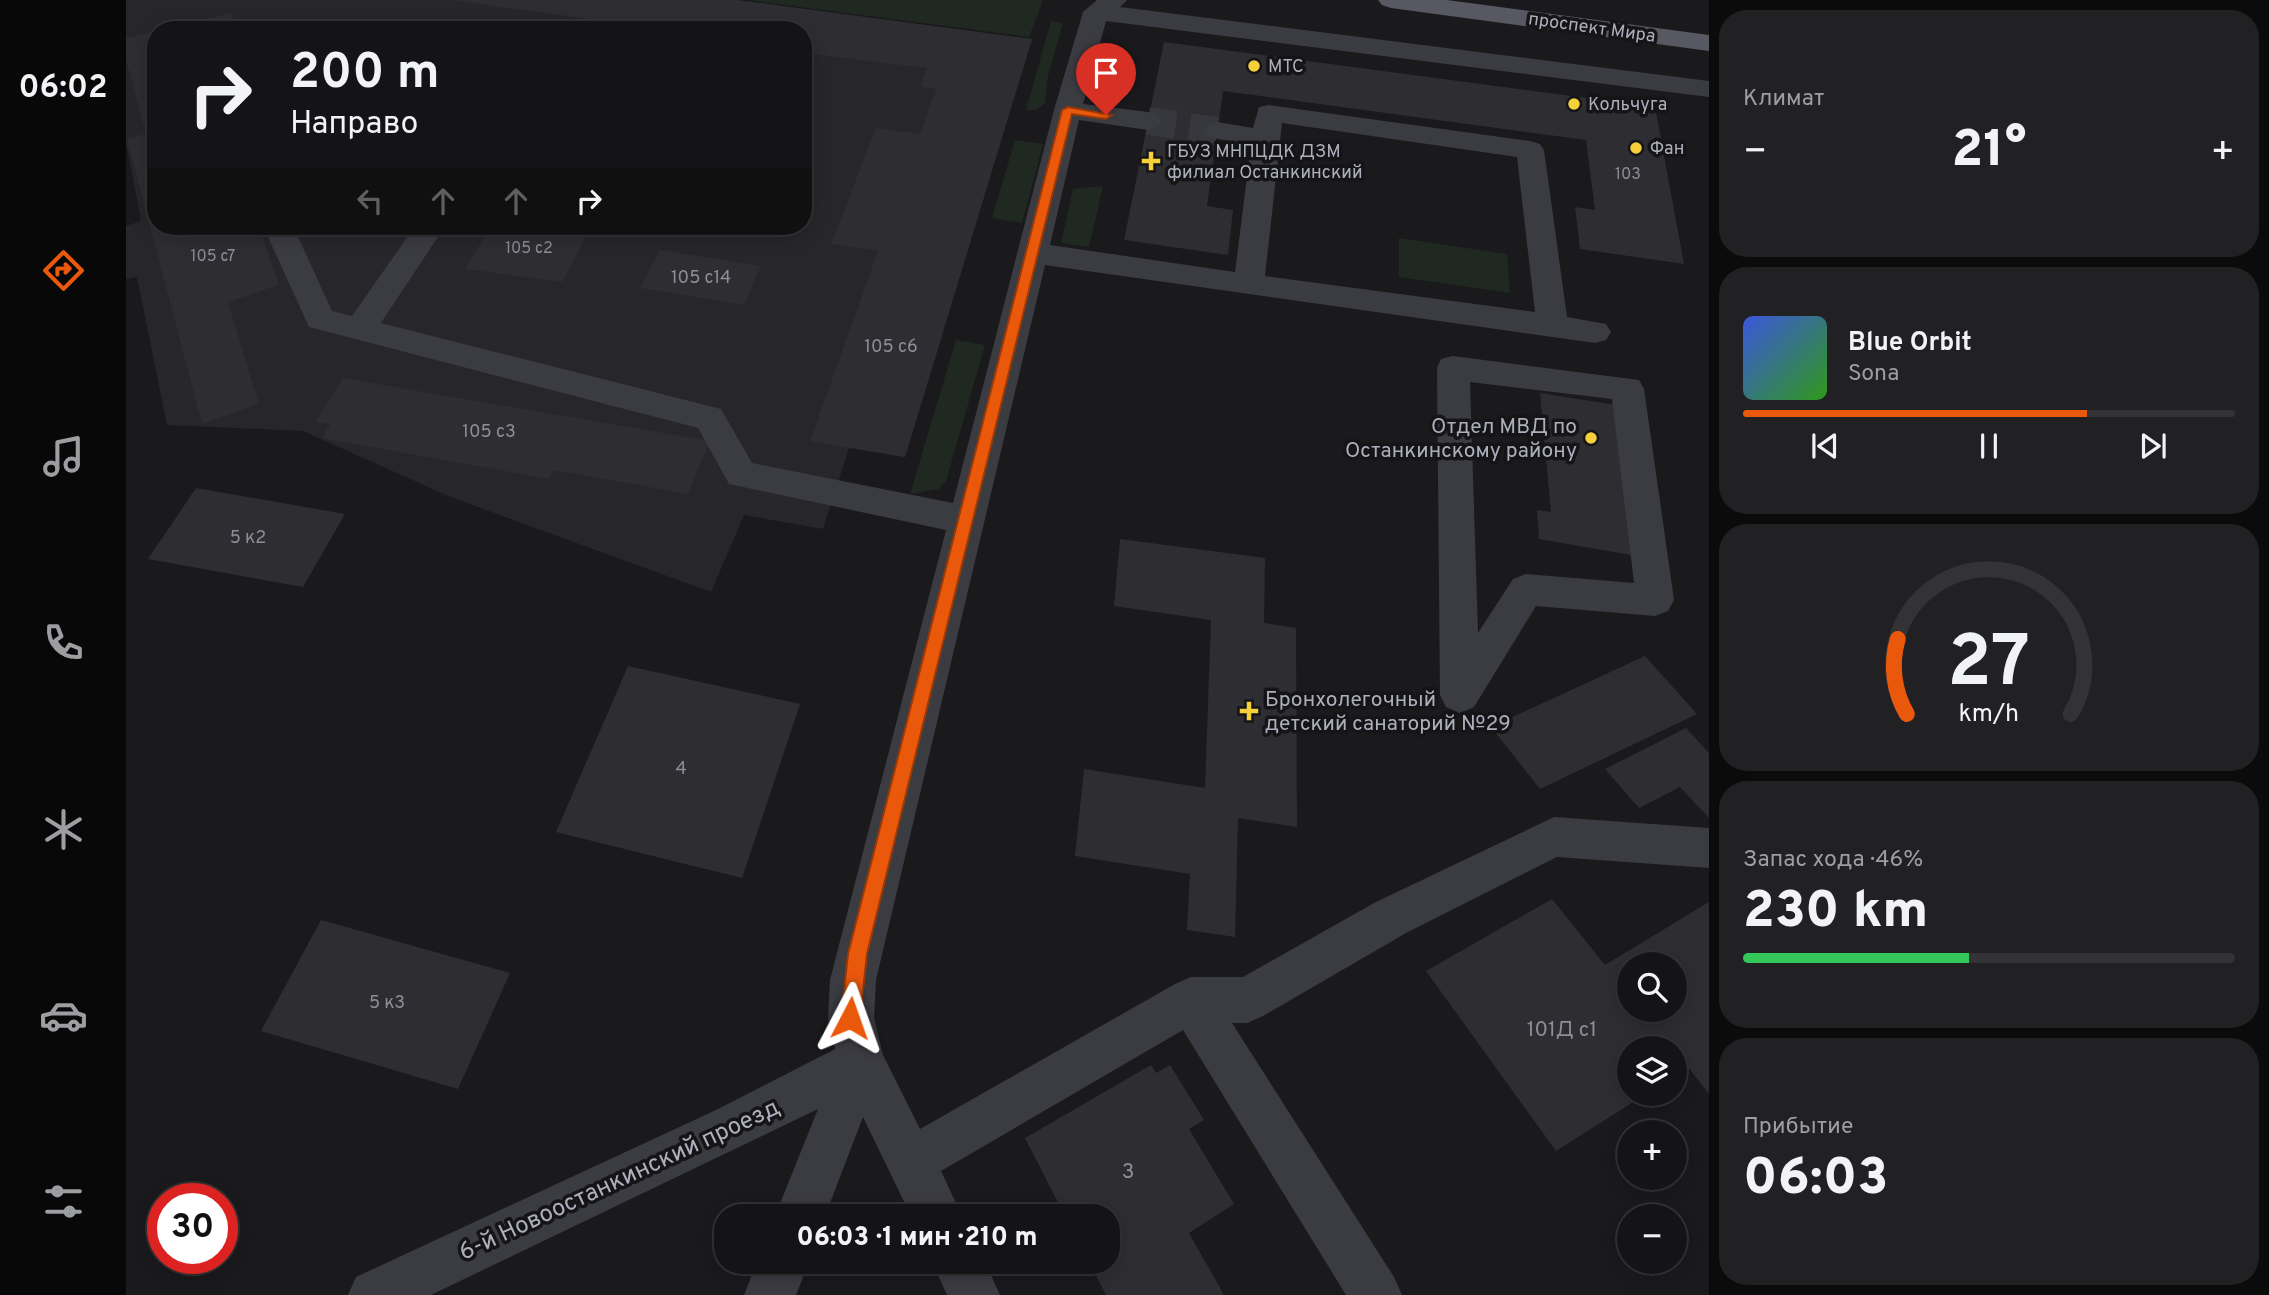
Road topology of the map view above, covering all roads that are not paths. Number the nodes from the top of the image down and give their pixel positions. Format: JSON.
{"nodes":[{"id":1,"x":1391,"y":0,"type":"edge"},
{"id":2,"x":1100,"y":4,"type":"edge"},
{"id":3,"x":1709,"y":43,"type":"edge"},
{"id":4,"x":1709,"y":89,"type":"edge"},
{"id":5,"x":1068,"y":110,"type":"junction"},
{"id":6,"x":1148,"y":121,"type":"tunnel mouth"},
{"id":7,"x":1217,"y":131,"type":"tunnel mouth"},
{"id":8,"x":1265,"y":138,"type":"junction"},
{"id":9,"x":282,"y":235,"type":"edge"},
{"id":10,"x":424,"y":235,"type":"edge"},
{"id":11,"x":1034,"y":253,"type":"junction"},
{"id":12,"x":1250,"y":285,"type":"junction"},
{"id":13,"x":1515,"y":320,"type":"junction"},
{"id":14,"x":1552,"y":325,"type":"junction"},
{"id":15,"x":360,"y":329,"type":"junction"},
{"id":16,"x":1595,"y":332,"type":"dead end"},
{"id":17,"x":1521,"y":377,"type":"junction"},
{"id":18,"x":966,"y":520,"type":"junction"},
{"id":19,"x":1709,"y":848,"type":"edge"},
{"id":20,"x":1191,"y":1000,"type":"junction"},
{"id":21,"x":861,"y":1061,"type":"junction"},
{"id":22,"x":911,"y":1161,"type":"junction"},
{"id":23,"x":805,"y":1204,"type":"edge"},
{"id":24,"x":931,"y":1204,"type":"edge"},
{"id":25,"x":778,"y":1274,"type":"edge"},
{"id":26,"x":964,"y":1274,"type":"edge"},
{"id":27,"x":374,"y":1295,"type":"edge"},
{"id":28,"x":770,"y":1295,"type":"edge"},
{"id":29,"x":974,"y":1295,"type":"edge"},
{"id":30,"x":1376,"y":1295,"type":"edge"}],
"edges":[{"from":1,"to":3,"type":"main road","name":"проспект Мира"},
{"from":2,"to":4,"type":"street"},
{"from":2,"to":5,"type":"street"},
{"from":5,"to":6,"type":"street"},
{"from":5,"to":11,"type":"street"},
{"from":7,"to":8,"type":"street"},
{"from":8,"to":12,"type":"street"},
{"from":8,"to":14,"type":"street"},
{"from":9,"to":15,"type":"street"},
{"from":10,"to":15,"type":"street"},
{"from":11,"to":12,"type":"street"},
{"from":11,"to":18,"type":"street"},
{"from":12,"to":13,"type":"street"},
{"from":13,"to":14,"type":"street"},
{"from":13,"to":17,"type":"street"},
{"from":14,"to":16,"type":"street"},
{"from":15,"to":18,"type":"street"},
{"from":17,"to":17,"type":"street"},
{"from":18,"to":21,"type":"street"},
{"from":19,"to":20,"type":"street"},
{"from":20,"to":22,"type":"street"},
{"from":20,"to":30,"type":"street"},
{"from":21,"to":22,"type":"street"},
{"from":21,"to":23,"type":"street"},
{"from":21,"to":27,"type":"street","name":"6-й Новоостанкинский проезд"},
{"from":22,"to":24,"type":"street"},
{"from":25,"to":28,"type":"street"},
{"from":26,"to":29,"type":"street"}]}
